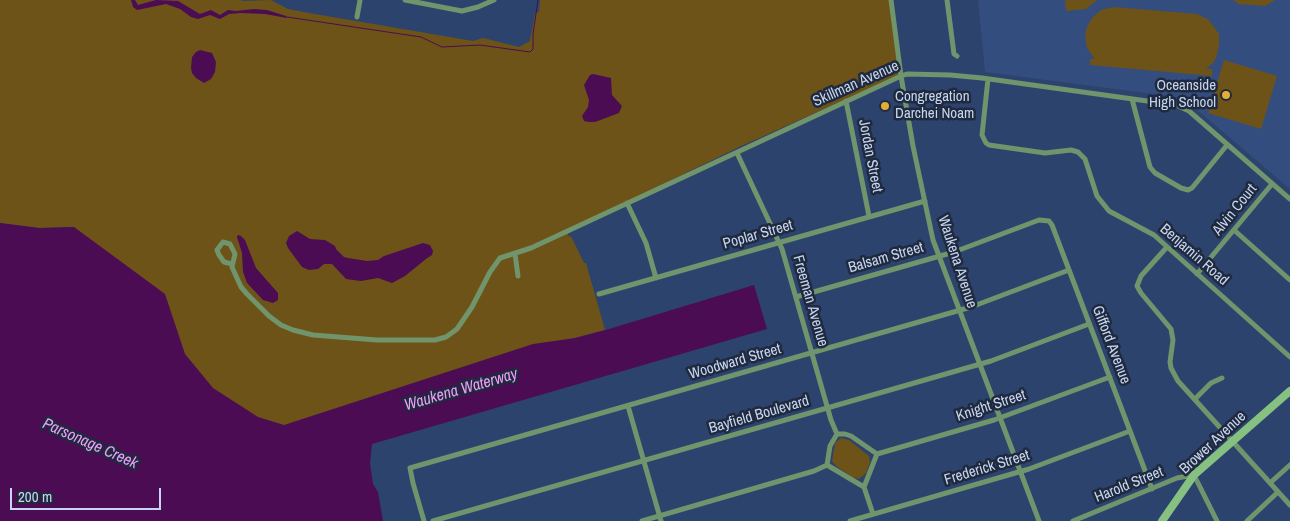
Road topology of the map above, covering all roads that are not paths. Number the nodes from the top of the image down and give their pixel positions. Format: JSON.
{"nodes":[{"id":1,"x":360,"y":0,"type":"edge"},
{"id":2,"x":404,"y":0,"type":"edge"},
{"id":3,"x":494,"y":0,"type":"edge"},
{"id":4,"x":891,"y":0,"type":"edge"},
{"id":5,"x":947,"y":0,"type":"edge"},
{"id":6,"x":357,"y":17,"type":"dead end"},
{"id":7,"x":957,"y":56,"type":"dead end"},
{"id":8,"x":901,"y":76,"type":"junction"},
{"id":9,"x":988,"y":79,"type":"junction"},
{"id":10,"x":1132,"y":99,"type":"junction"},
{"id":11,"x":846,"y":101,"type":"junction"},
{"id":12,"x":1227,"y":145,"type":"junction"},
{"id":13,"x":737,"y":152,"type":"junction"},
{"id":14,"x":1272,"y":184,"type":"junction"},
{"id":15,"x":1290,"y":199,"type":"edge"},
{"id":16,"x":925,"y":201,"type":"junction"},
{"id":17,"x":627,"y":204,"type":"junction"},
{"id":18,"x":869,"y":216,"type":"junction"},
{"id":19,"x":1039,"y":220,"type":"joint"},
{"id":20,"x":1234,"y":230,"type":"junction"},
{"id":21,"x":778,"y":242,"type":"junction"},
{"id":22,"x":1167,"y":247,"type":"junction"},
{"id":23,"x":516,"y":254,"type":"junction"},
{"id":24,"x":939,"y":256,"type":"junction"},
{"id":25,"x":232,"y":264,"type":"dead end"},
{"id":26,"x":1069,"y":270,"type":"junction"},
{"id":27,"x":1197,"y":274,"type":"junction"},
{"id":28,"x":518,"y":276,"type":"dead end"},
{"id":29,"x":656,"y":278,"type":"junction"},
{"id":30,"x":1290,"y":280,"type":"edge"},
{"id":31,"x":599,"y":294,"type":"dead end"},
{"id":32,"x":796,"y":297,"type":"junction"},
{"id":33,"x":959,"y":310,"type":"junction"},
{"id":34,"x":1089,"y":324,"type":"junction"},
{"id":35,"x":812,"y":352,"type":"junction"},
{"id":36,"x":1290,"y":357,"type":"edge"},
{"id":37,"x":979,"y":364,"type":"junction"},
{"id":38,"x":1110,"y":378,"type":"junction"},
{"id":39,"x":1222,"y":378,"type":"dead end"},
{"id":40,"x":1290,"y":391,"type":"edge"},
{"id":41,"x":1195,"y":399,"type":"junction"},
{"id":42,"x":628,"y":406,"type":"junction"},
{"id":43,"x":827,"y":408,"type":"junction"},
{"id":44,"x":1000,"y":418,"type":"junction"},
{"id":45,"x":1130,"y":431,"type":"junction"},
{"id":46,"x":837,"y":434,"type":"junction"},
{"id":47,"x":1233,"y":442,"type":"junction"},
{"id":48,"x":877,"y":454,"type":"junction"},
{"id":49,"x":644,"y":461,"type":"junction"},
{"id":50,"x":827,"y":465,"type":"junction"},
{"id":51,"x":1290,"y":465,"type":"edge"},
{"id":52,"x":1020,"y":472,"type":"junction"},
{"id":53,"x":1194,"y":475,"type":"junction"},
{"id":54,"x":1270,"y":482,"type":"junction"},
{"id":55,"x":864,"y":487,"type":"junction"},
{"id":56,"x":1152,"y":488,"type":"junction"},
{"id":57,"x":1278,"y":492,"type":"junction"},
{"id":58,"x":1290,"y":505,"type":"edge"},
{"id":59,"x":873,"y":514,"type":"junction"},
{"id":60,"x":660,"y":518,"type":"edge"},
{"id":61,"x":424,"y":521,"type":"edge"},
{"id":62,"x":433,"y":521,"type":"edge"},
{"id":63,"x":642,"y":521,"type":"edge"},
{"id":64,"x":850,"y":521,"type":"edge"},
{"id":65,"x":1039,"y":521,"type":"edge"},
{"id":66,"x":1073,"y":521,"type":"edge"},
{"id":67,"x":1162,"y":521,"type":"edge"},
{"id":68,"x":1217,"y":521,"type":"edge"},
{"id":69,"x":1246,"y":521,"type":"edge"}],
"edges":[{"from":1,"to":6,"type":"street"},
{"from":2,"to":3,"type":"street"},
{"from":4,"to":8,"type":"street","name":"Waukena Avenue"},
{"from":5,"to":7,"type":"street"},
{"from":8,"to":9,"type":"street","name":"Skillman Avenue"},
{"from":8,"to":11,"type":"street","name":"Skillman Avenue"},
{"from":8,"to":16,"type":"street","name":"Waukena Avenue"},
{"from":9,"to":10,"type":"street","name":"Skillman Avenue"},
{"from":9,"to":22,"type":"street","name":"Benjamin Road"},
{"from":10,"to":12,"type":"street","name":"Skillman Avenue"},
{"from":10,"to":12,"type":"street"},
{"from":11,"to":13,"type":"street","name":"Skillman Avenue"},
{"from":11,"to":18,"type":"street","name":"Jordan Street"},
{"from":12,"to":14,"type":"street","name":"Skillman Avenue"},
{"from":13,"to":17,"type":"street","name":"Skillman Avenue"},
{"from":13,"to":21,"type":"street","name":"Freeman Avenue"},
{"from":14,"to":15,"type":"street","name":"Skillman Avenue"},
{"from":14,"to":20,"type":"street","name":"Alvin Court"},
{"from":16,"to":18,"type":"street","name":"Poplar Street"},
{"from":16,"to":24,"type":"street","name":"Waukena Avenue"},
{"from":17,"to":23,"type":"street","name":"Skillman Avenue"},
{"from":17,"to":29,"type":"street"},
{"from":18,"to":21,"type":"street","name":"Poplar Street"},
{"from":19,"to":24,"type":"street","name":"Balsam Street"},
{"from":19,"to":26,"type":"street","name":"Gifford Avenue"},
{"from":20,"to":27,"type":"street","name":"Alvin Court"},
{"from":20,"to":30,"type":"street"},
{"from":21,"to":29,"type":"street","name":"Poplar Street"},
{"from":21,"to":32,"type":"street","name":"Freeman Avenue"},
{"from":22,"to":27,"type":"street","name":"Benjamin Road"},
{"from":22,"to":41,"type":"street"},
{"from":23,"to":25,"type":"street","name":"Skillman Avenue"},
{"from":23,"to":28,"type":"street"},
{"from":24,"to":32,"type":"street","name":"Balsam Street"},
{"from":24,"to":33,"type":"street","name":"Waukena Avenue"},
{"from":26,"to":33,"type":"street","name":"Woodward Street"},
{"from":26,"to":34,"type":"street","name":"Gifford Avenue"},
{"from":27,"to":36,"type":"street","name":"Benjamin Road"},
{"from":29,"to":31,"type":"street","name":"Poplar Street"},
{"from":32,"to":35,"type":"street","name":"Freeman Avenue"},
{"from":33,"to":35,"type":"street","name":"Woodward Street"},
{"from":33,"to":37,"type":"street","name":"Waukena Avenue"},
{"from":34,"to":37,"type":"street","name":"Bayfield Boulevard"},
{"from":34,"to":38,"type":"street","name":"Gifford Avenue"},
{"from":35,"to":42,"type":"street","name":"Woodward Street"},
{"from":35,"to":43,"type":"street","name":"Freeman Avenue"},
{"from":37,"to":43,"type":"street","name":"Bayfield Boulevard"},
{"from":37,"to":44,"type":"street","name":"Waukena Avenue"},
{"from":38,"to":44,"type":"street","name":"Knight Street"},
{"from":38,"to":45,"type":"street","name":"Gifford Avenue"},
{"from":39,"to":41,"type":"street"},
{"from":40,"to":47,"type":"main road","name":"Brower Avenue"},
{"from":41,"to":47,"type":"street"},
{"from":42,"to":49,"type":"street"},
{"from":42,"to":61,"type":"street","name":"Woodward Street"},
{"from":43,"to":46,"type":"street","name":"Freeman Avenue"},
{"from":43,"to":49,"type":"street","name":"Bayfield Boulevard"},
{"from":44,"to":48,"type":"street","name":"Knight Street"},
{"from":44,"to":52,"type":"street","name":"Waukena Avenue"},
{"from":45,"to":52,"type":"street","name":"Frederick Street"},
{"from":45,"to":56,"type":"street","name":"Gifford Avenue"},
{"from":46,"to":48,"type":"street"},
{"from":46,"to":50,"type":"street"},
{"from":47,"to":53,"type":"main road","name":"Brower Avenue"},
{"from":47,"to":54,"type":"street"},
{"from":48,"to":55,"type":"street"},
{"from":49,"to":60,"type":"street"},
{"from":49,"to":62,"type":"street","name":"Bayfield Boulevard"},
{"from":50,"to":55,"type":"street"},
{"from":50,"to":60,"type":"street"},
{"from":51,"to":54,"type":"street"},
{"from":52,"to":59,"type":"street","name":"Frederick Street"},
{"from":52,"to":65,"type":"street","name":"Waukena Avenue"},
{"from":53,"to":56,"type":"street","name":"Harold Street"},
{"from":53,"to":67,"type":"main road","name":"Brower Avenue"},
{"from":53,"to":68,"type":"street"},
{"from":54,"to":57,"type":"street"},
{"from":55,"to":59,"type":"street"},
{"from":56,"to":66,"type":"street","name":"Harold Street"},
{"from":57,"to":58,"type":"street"},
{"from":57,"to":69,"type":"street"},
{"from":59,"to":64,"type":"street","name":"Frederick Street"},
{"from":60,"to":63,"type":"street"}]}
